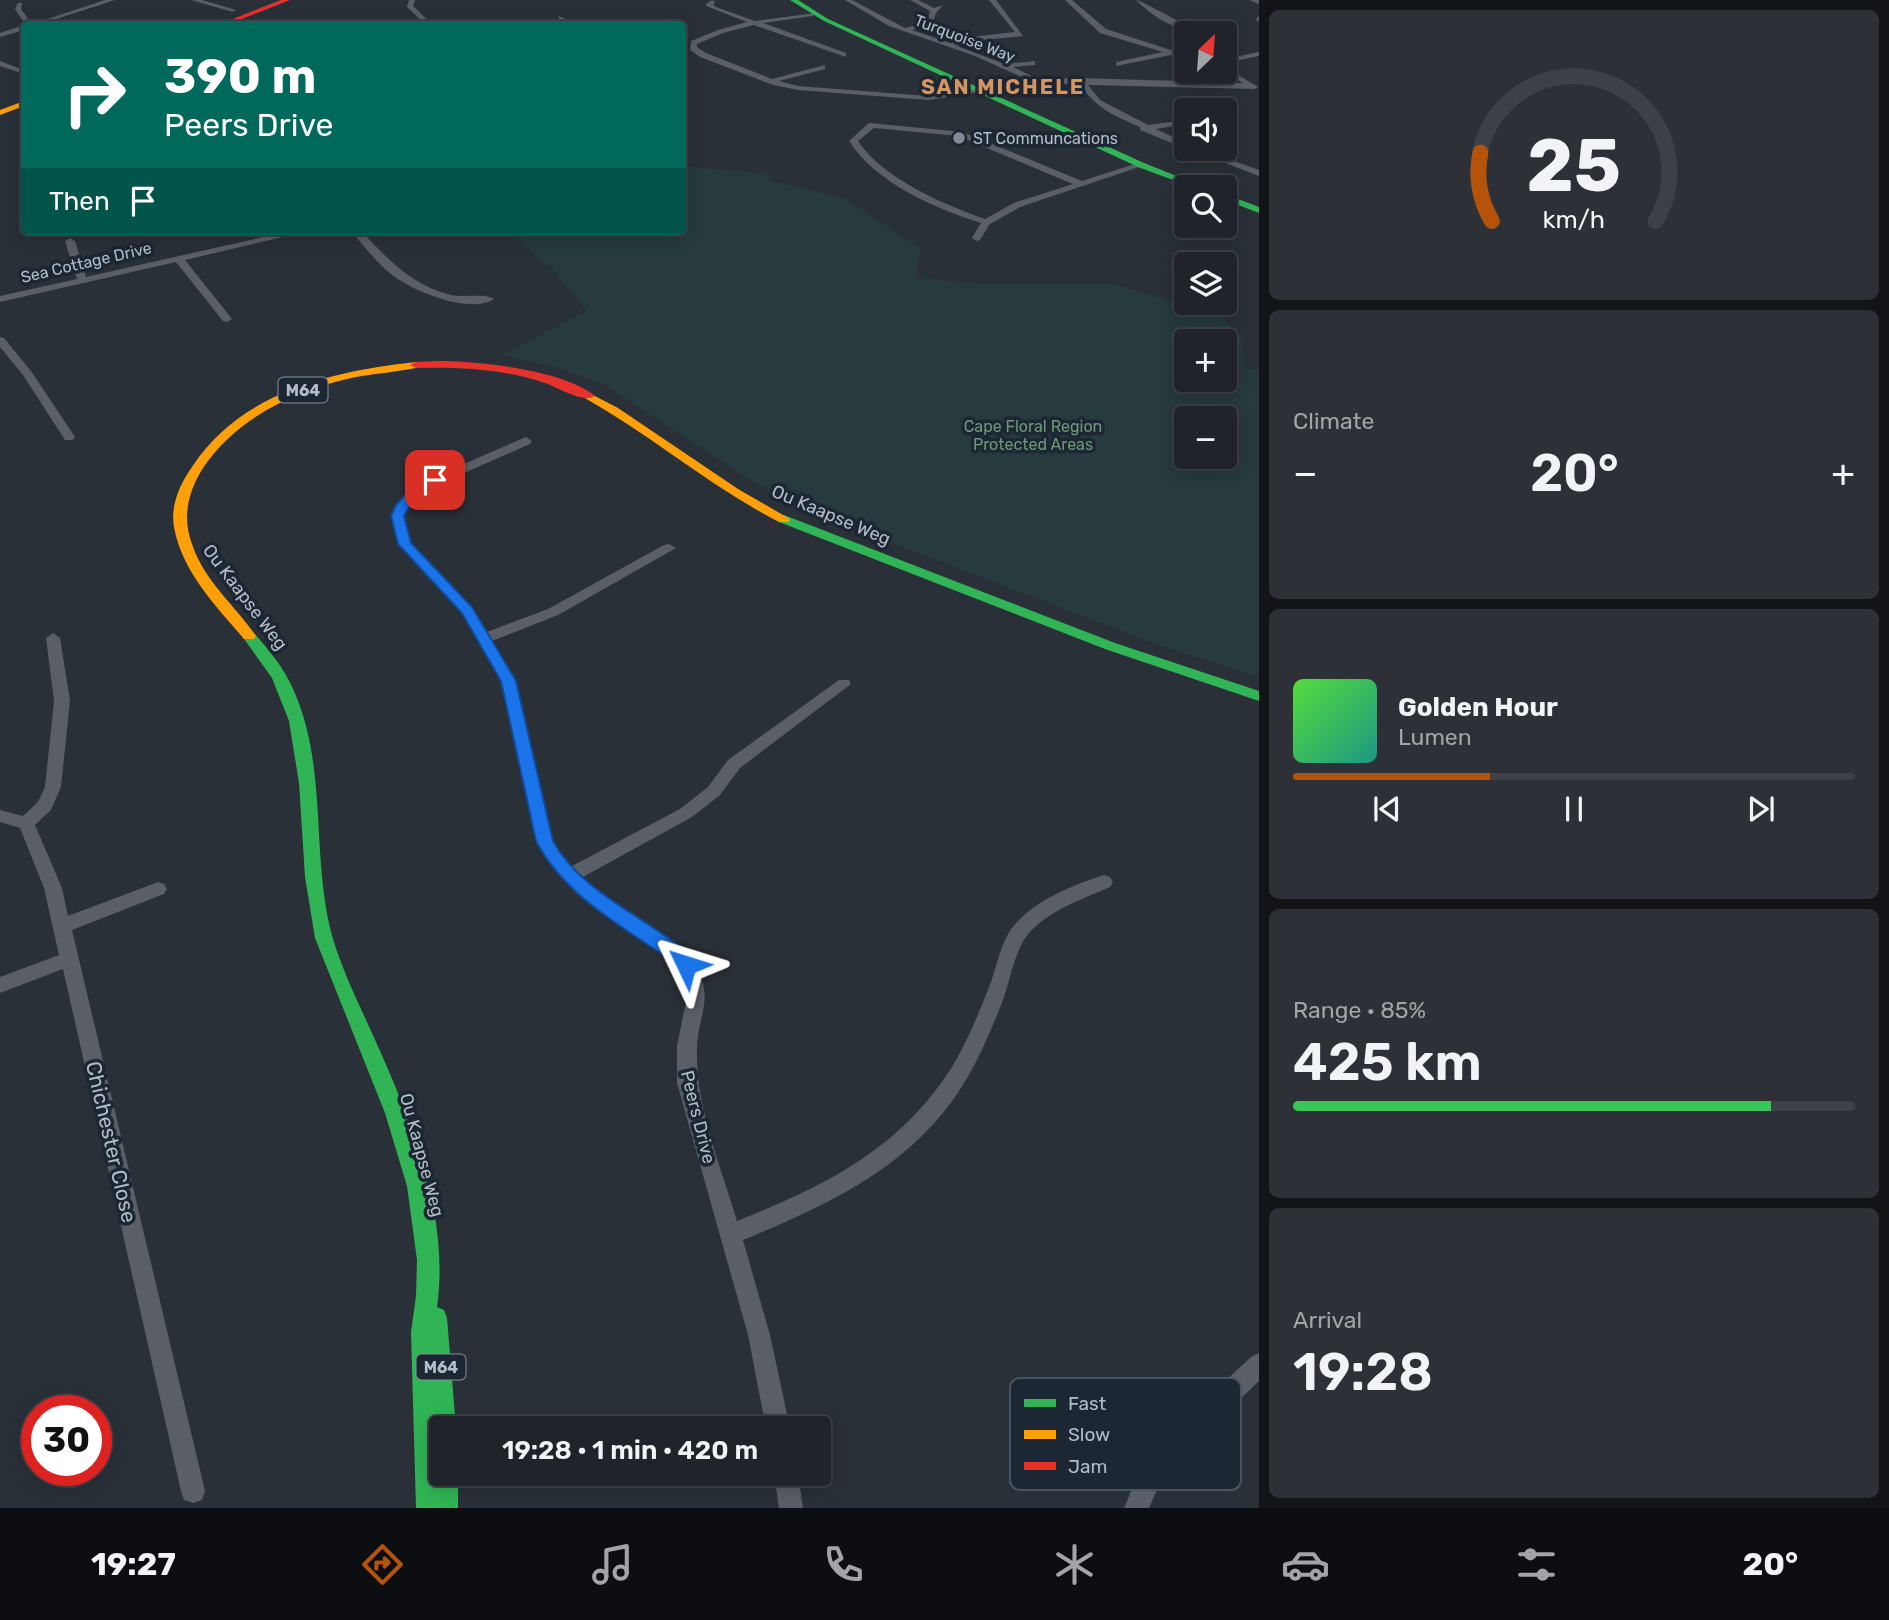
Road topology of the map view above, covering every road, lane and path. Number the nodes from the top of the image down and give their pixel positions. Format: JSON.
{"nodes":[{"id":1,"x":112,"y":0,"type":"edge"},
{"id":2,"x":194,"y":0,"type":"edge"},
{"id":3,"x":287,"y":0,"type":"edge"},
{"id":4,"x":412,"y":0,"type":"edge"},
{"id":5,"x":793,"y":0,"type":"edge"},
{"id":6,"x":848,"y":0,"type":"edge"},
{"id":7,"x":913,"y":0,"type":"edge"},
{"id":8,"x":992,"y":0,"type":"edge"},
{"id":9,"x":1068,"y":0,"type":"edge"},
{"id":10,"x":1139,"y":0,"type":"edge"},
{"id":11,"x":1252,"y":0,"type":"edge"},
{"id":12,"x":712,"y":2,"type":"dead end"},
{"id":13,"x":1259,"y":2,"type":"edge"},
{"id":14,"x":20,"y":4,"type":"dead end"},
{"id":15,"x":813,"y":14,"type":"junction"},
{"id":16,"x":229,"y":17,"type":"edge"},
{"id":17,"x":24,"y":21,"type":"edge"},
{"id":18,"x":52,"y":21,"type":"edge"},
{"id":19,"x":426,"y":21,"type":"edge"},
{"id":20,"x":1174,"y":22,"type":"edge"},
{"id":21,"x":756,"y":23,"type":"junction"},
{"id":22,"x":21,"y":28,"type":"edge"},
{"id":23,"x":904,"y":30,"type":"junction"},
{"id":24,"x":0,"y":36,"type":"edge"},
{"id":25,"x":948,"y":46,"type":"junction"},
{"id":26,"x":694,"y":50,"type":"junction"},
{"id":27,"x":686,"y":53,"type":"edge"},
{"id":28,"x":1171,"y":53,"type":"junction"},
{"id":29,"x":1174,"y":54,"type":"edge"},
{"id":30,"x":1259,"y":54,"type":"edge"},
{"id":31,"x":843,"y":55,"type":"dead end"},
{"id":32,"x":1237,"y":59,"type":"edge"},
{"id":33,"x":1032,"y":62,"type":"dead end"},
{"id":34,"x":0,"y":63,"type":"edge"},
{"id":35,"x":1119,"y":64,"type":"dead end"},
{"id":36,"x":1002,"y":66,"type":"junction"},
{"id":37,"x":822,"y":67,"type":"dead end"},
{"id":38,"x":21,"y":71,"type":"edge"},
{"id":39,"x":1237,"y":77,"type":"edge"},
{"id":40,"x":1080,"y":80,"type":"junction"},
{"id":41,"x":769,"y":81,"type":"junction"},
{"id":42,"x":1036,"y":81,"type":"junction"},
{"id":43,"x":1255,"y":88,"type":"edge"},
{"id":44,"x":976,"y":89,"type":"junction"},
{"id":45,"x":21,"y":104,"type":"edge"},
{"id":46,"x":0,"y":113,"type":"edge"},
{"id":47,"x":1174,"y":124,"type":"edge"},
{"id":48,"x":1143,"y":128,"type":"junction"},
{"id":49,"x":1174,"y":141,"type":"edge"},
{"id":50,"x":1226,"y":161,"type":"edge"},
{"id":51,"x":1141,"y":165,"type":"junction"},
{"id":52,"x":1259,"y":173,"type":"edge"},
{"id":53,"x":1174,"y":177,"type":"edge"},
{"id":54,"x":1081,"y":184,"type":"junction"},
{"id":55,"x":1237,"y":202,"type":"edge"},
{"id":56,"x":1259,"y":210,"type":"edge"},
{"id":57,"x":986,"y":222,"type":"junction"},
{"id":58,"x":225,"y":235,"type":"edge"},
{"id":59,"x":284,"y":235,"type":"edge"},
{"id":60,"x":360,"y":235,"type":"edge"},
{"id":61,"x":977,"y":238,"type":"dead end"},
{"id":62,"x":70,"y":241,"type":"dead end"},
{"id":63,"x":229,"y":247,"type":"junction"},
{"id":64,"x":178,"y":258,"type":"junction"},
{"id":65,"x":82,"y":279,"type":"junction"},
{"id":66,"x":0,"y":299,"type":"edge"},
{"id":67,"x":489,"y":299,"type":"dead end"},
{"id":68,"x":227,"y":319,"type":"dead end"},
{"id":69,"x":0,"y":340,"type":"edge"},
{"id":70,"x":69,"y":436,"type":"dead end"},
{"id":71,"x":526,"y":442,"type":"dead end"},
{"id":72,"x":669,"y":548,"type":"dead end"},
{"id":73,"x":53,"y":638,"type":"dead end"},
{"id":74,"x":485,"y":638,"type":"junction"},
{"id":75,"x":844,"y":684,"type":"dead end"},
{"id":76,"x":1259,"y":696,"type":"edge"},
{"id":77,"x":0,"y":816,"type":"edge"},
{"id":78,"x":26,"y":823,"type":"junction"},
{"id":79,"x":569,"y":876,"type":"junction"},
{"id":80,"x":1104,"y":882,"type":"dead end"},
{"id":81,"x":158,"y":889,"type":"dead end"},
{"id":82,"x":61,"y":926,"type":"junction"},
{"id":83,"x":69,"y":959,"type":"junction"},
{"id":84,"x":0,"y":985,"type":"edge"},
{"id":85,"x":730,"y":1234,"type":"junction"},
{"id":86,"x":430,"y":1308,"type":"junction"},
{"id":87,"x":1259,"y":1365,"type":"edge"},
{"id":88,"x":1241,"y":1382,"type":"edge"},
{"id":89,"x":443,"y":1416,"type":"edge"},
{"id":90,"x":776,"y":1416,"type":"edge"},
{"id":91,"x":446,"y":1486,"type":"edge"},
{"id":92,"x":788,"y":1486,"type":"edge"},
{"id":93,"x":1141,"y":1490,"type":"edge"},
{"id":94,"x":193,"y":1491,"type":"dead end"},
{"id":95,"x":428,"y":1508,"type":"edge"},
{"id":96,"x":446,"y":1508,"type":"edge"},
{"id":97,"x":791,"y":1508,"type":"edge"},
{"id":98,"x":1136,"y":1508,"type":"edge"}],
"edges":[{"from":1,"to":18,"type":"street"},
{"from":2,"to":16,"type":"street"},
{"from":3,"to":16,"type":"main road"},
{"from":4,"to":19,"type":"street"},
{"from":5,"to":15,"type":"main road"},
{"from":6,"to":23,"type":"street","name":"Turquoise Way"},
{"from":7,"to":23,"type":"street"},
{"from":8,"to":25,"type":"street"},
{"from":9,"to":28,"type":"street"},
{"from":10,"to":20,"type":"street"},
{"from":11,"to":13,"type":"street"},
{"from":12,"to":21,"type":"street"},
{"from":14,"to":17,"type":"street"},
{"from":15,"to":21,"type":"street"},
{"from":15,"to":44,"type":"main road"},
{"from":21,"to":26,"type":"street"},
{"from":21,"to":31,"type":"street"},
{"from":22,"to":24,"type":"street"},
{"from":23,"to":25,"type":"street","name":"Turquoise Way"},
{"from":25,"to":36,"type":"street","name":"Turquoise Way"},
{"from":26,"to":27,"type":"street"},
{"from":26,"to":41,"type":"street"},
{"from":28,"to":29,"type":"street"},
{"from":28,"to":35,"type":"street"},
{"from":30,"to":32,"type":"street"},
{"from":33,"to":36,"type":"street"},
{"from":34,"to":38,"type":"street"},
{"from":36,"to":42,"type":"street","name":"Turquoise Way"},
{"from":37,"to":41,"type":"street"},
{"from":39,"to":43,"type":"street"},
{"from":40,"to":42,"type":"street"},
{"from":40,"to":43,"type":"street"},
{"from":40,"to":48,"type":"street"},
{"from":41,"to":44,"type":"street"},
{"from":42,"to":44,"type":"street"},
{"from":44,"to":51,"type":"main road"},
{"from":45,"to":46,"type":"main road"},
{"from":47,"to":48,"type":"street"},
{"from":48,"to":49,"type":"street"},
{"from":50,"to":52,"type":"street"},
{"from":51,"to":53,"type":"main road"},
{"from":51,"to":54,"type":"street"},
{"from":54,"to":57,"type":"street"},
{"from":54,"to":57,"type":"street"},
{"from":55,"to":56,"type":"main road"},
{"from":57,"to":61,"type":"street"},
{"from":58,"to":63,"type":"street"},
{"from":59,"to":63,"type":"street","name":"Sea Cottage Drive"},
{"from":60,"to":67,"type":"street"},
{"from":62,"to":65,"type":"street"},
{"from":63,"to":64,"type":"street","name":"Sea Cottage Drive"},
{"from":64,"to":65,"type":"street","name":"Sea Cottage Drive"},
{"from":64,"to":68,"type":"street"},
{"from":65,"to":66,"type":"street","name":"Sea Cottage Drive"},
{"from":69,"to":70,"type":"street"},
{"from":71,"to":74,"type":"street","name":"Peers Drive"},
{"from":72,"to":74,"type":"street"},
{"from":73,"to":78,"type":"street"},
{"from":74,"to":79,"type":"street","name":"Peers Drive"},
{"from":75,"to":79,"type":"street"},
{"from":76,"to":86,"type":"main road","name":"Ou Kaapse Weg","number":"M64"},
{"from":77,"to":78,"type":"street"},
{"from":78,"to":82,"type":"street","name":"Chichester Close"},
{"from":79,"to":85,"type":"street","name":"Peers Drive"},
{"from":80,"to":85,"type":"street"},
{"from":81,"to":82,"type":"street"},
{"from":82,"to":83,"type":"street","name":"Chichester Close"},
{"from":83,"to":84,"type":"street"},
{"from":83,"to":94,"type":"street","name":"Chichester Close"},
{"from":85,"to":90,"type":"street","name":"Peers Drive"},
{"from":86,"to":89,"type":"main road","name":"Ou Kaapse Weg","number":"M64"},
{"from":86,"to":95,"type":"main road","name":"Ou Kaapse Weg","number":"M64"},
{"from":87,"to":88,"type":"street"},
{"from":91,"to":96,"type":"main road"},
{"from":92,"to":97,"type":"street"},
{"from":93,"to":98,"type":"street"}]}
